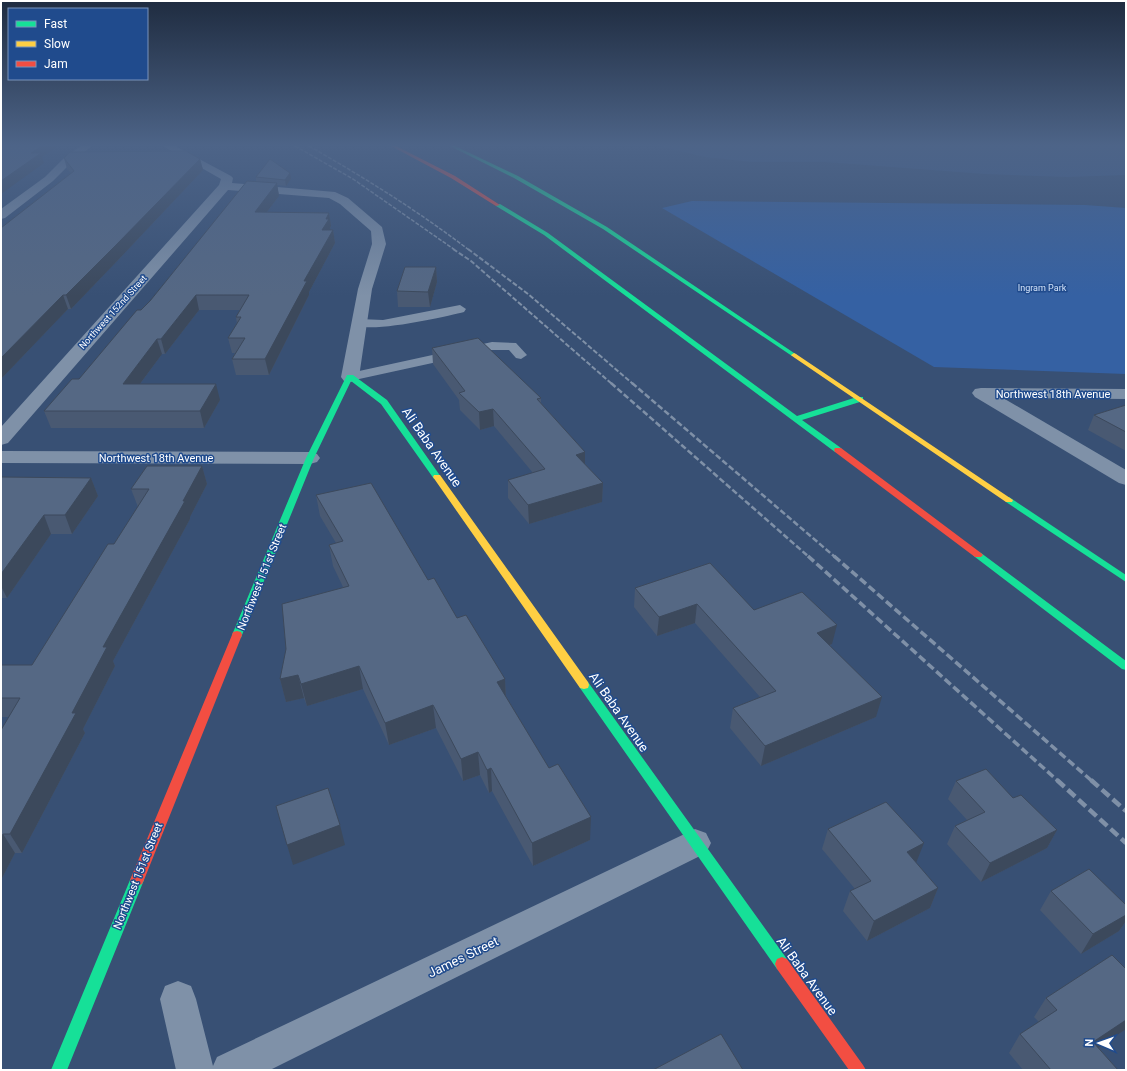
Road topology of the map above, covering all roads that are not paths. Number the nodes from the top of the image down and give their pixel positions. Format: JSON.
{"nodes":[{"id":1,"x":26,"y":196,"type":"edge"},
{"id":2,"x":216,"y":196,"type":"edge"},
{"id":3,"x":333,"y":196,"type":"edge"},
{"id":4,"x":484,"y":196,"type":"edge"},
{"id":5,"x":549,"y":196,"type":"edge"},
{"id":6,"x":1,"y":215,"type":"edge"},
{"id":7,"x":460,"y":309,"type":"dead end"},
{"id":8,"x":359,"y":323,"type":"junction"},
{"id":9,"x":521,"y":355,"type":"dead end"},
{"id":10,"x":350,"y":377,"type":"junction"},
{"id":11,"x":1126,"y":394,"type":"edge"},
{"id":12,"x":860,"y":399,"type":"junction"},
{"id":13,"x":797,"y":420,"type":"junction"},
{"id":14,"x":1,"y":439,"type":"edge"},
{"id":15,"x":1,"y":457,"type":"edge"},
{"id":16,"x":310,"y":458,"type":"junction"},
{"id":17,"x":1126,"y":479,"type":"edge"},
{"id":18,"x":1126,"y":579,"type":"edge"},
{"id":19,"x":1126,"y":666,"type":"edge"},
{"id":20,"x":695,"y":843,"type":"junction"},
{"id":21,"x":178,"y":999,"type":"dead end"},
{"id":22,"x":58,"y":1070,"type":"edge"},
{"id":23,"x":195,"y":1070,"type":"edge"},
{"id":24,"x":230,"y":1070,"type":"edge"},
{"id":25,"x":858,"y":1070,"type":"edge"}],
"edges":[{"from":1,"to":6,"type":"street"},
{"from":2,"to":14,"type":"street","name":"Northwest 152nd Street"},
{"from":3,"to":8,"type":"street","name":"Northwest 151st Street"},
{"from":4,"to":13,"type":"main road"},
{"from":5,"to":12,"type":"main road"},
{"from":7,"to":8,"type":"lane"},
{"from":8,"to":10,"type":"street","name":"Northwest 151st Street"},
{"from":9,"to":10,"type":"lane"},
{"from":10,"to":16,"type":"main road","name":"Northwest 151st Street"},
{"from":10,"to":20,"type":"main road","name":"Ali Baba Avenue"},
{"from":11,"to":17,"type":"street","name":"Northwest 18th Avenue"},
{"from":12,"to":13,"type":"main road"},
{"from":12,"to":18,"type":"main road"},
{"from":13,"to":19,"type":"main road"},
{"from":15,"to":16,"type":"street","name":"Northwest 18th Avenue"},
{"from":16,"to":22,"type":"main road","name":"Northwest 151st Street"},
{"from":20,"to":24,"type":"street","name":"James Street"},
{"from":20,"to":25,"type":"main road","name":"Ali Baba Avenue"},
{"from":21,"to":23,"type":"street"}]}
